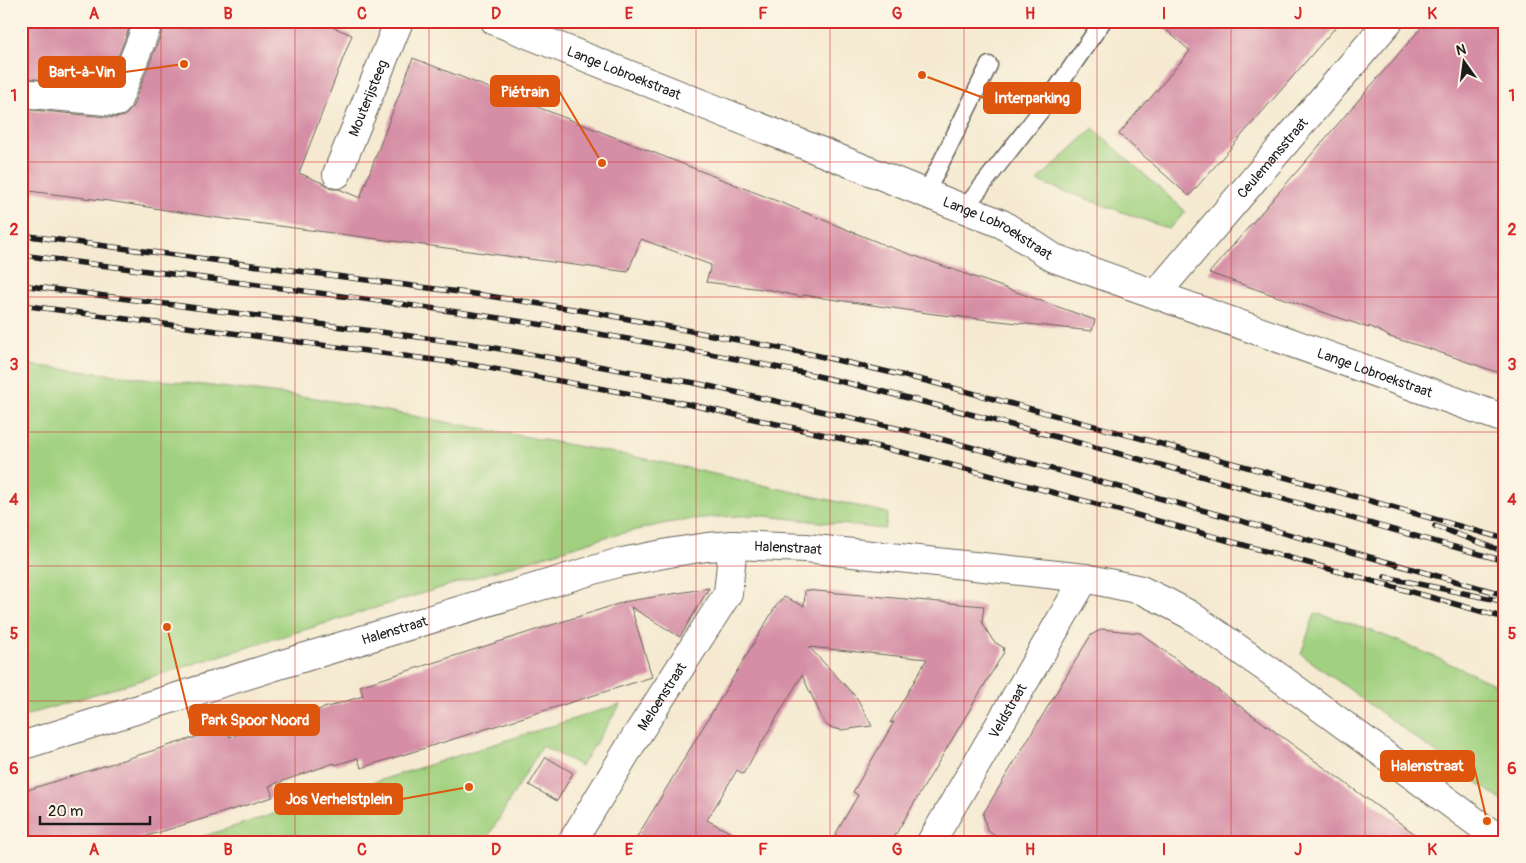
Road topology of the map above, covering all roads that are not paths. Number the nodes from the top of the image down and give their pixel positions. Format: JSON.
{"nodes":[{"id":1,"x":149,"y":21,"type":"edge"},
{"id":2,"x":399,"y":21,"type":"edge"},
{"id":3,"x":495,"y":21,"type":"edge"},
{"id":4,"x":1103,"y":21,"type":"edge"},
{"id":5,"x":1390,"y":21,"type":"edge"},
{"id":6,"x":989,"y":65,"type":"dead end"},
{"id":7,"x":21,"y":93,"type":"edge"},
{"id":8,"x":337,"y":174,"type":"dead end"},
{"id":9,"x":929,"y":187,"type":"dead end"},
{"id":10,"x":964,"y":209,"type":"junction"},
{"id":11,"x":1156,"y":294,"type":"junction"},
{"id":12,"x":1505,"y":418,"type":"edge"},
{"id":13,"x":733,"y":545,"type":"junction"},
{"id":14,"x":1085,"y":578,"type":"junction"},
{"id":15,"x":21,"y":746,"type":"edge"},
{"id":16,"x":937,"y":839,"type":"edge"},
{"id":17,"x":572,"y":842,"type":"edge"},
{"id":18,"x":1503,"y":842,"type":"edge"}],
"edges":[{"from":1,"to":7,"type":"street"},
{"from":2,"to":8,"type":"street","name":"Mouterijsteeg"},
{"from":3,"to":10,"type":"street","name":"Lange Lobroekstraat"},
{"from":4,"to":10,"type":"lane"},
{"from":5,"to":11,"type":"street","name":"Ceulemansstraat"},
{"from":6,"to":9,"type":"lane"},
{"from":10,"to":11,"type":"street","name":"Lange Lobroekstraat"},
{"from":11,"to":12,"type":"street","name":"Lange Lobroekstraat"},
{"from":13,"to":14,"type":"street","name":"Halenstraat"},
{"from":13,"to":15,"type":"street","name":"Halenstraat"},
{"from":13,"to":17,"type":"street","name":"Meloenstraat"},
{"from":14,"to":16,"type":"street","name":"Veldstraat"},
{"from":14,"to":18,"type":"street","name":"Halenstraat"}]}
